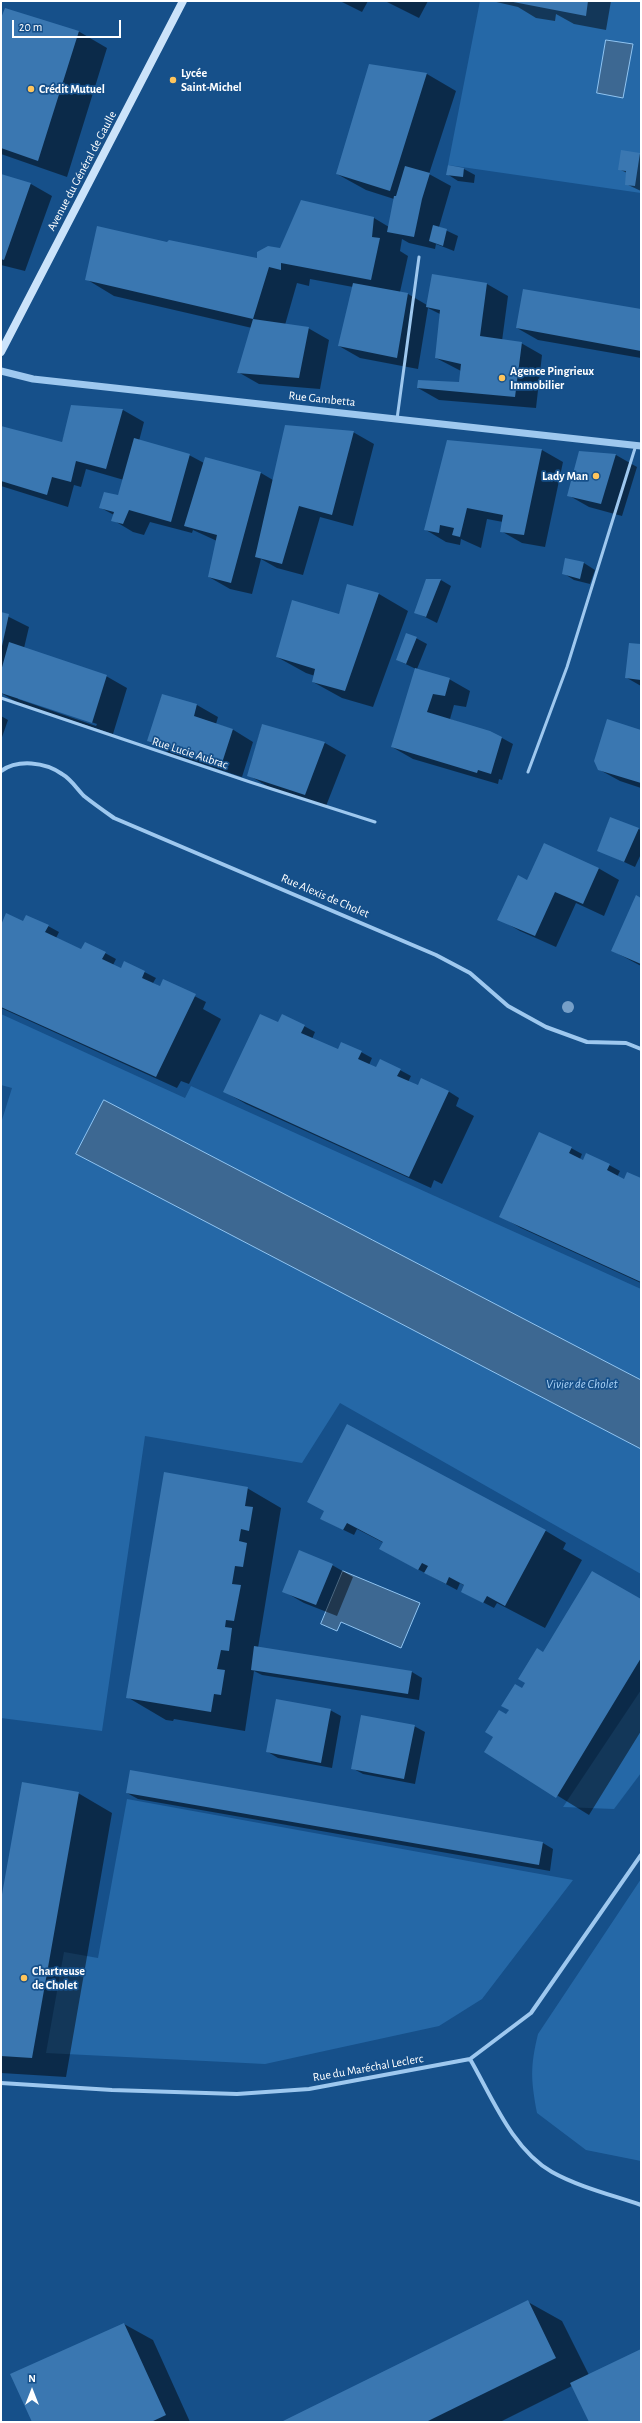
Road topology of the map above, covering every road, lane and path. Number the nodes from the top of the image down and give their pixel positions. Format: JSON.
{"nodes":[{"id":1,"x":183,"y":1,"type":"edge"},
{"id":2,"x":419,"y":257,"type":"dead end"},
{"id":3,"x":1,"y":352,"type":"edge"},
{"id":4,"x":1,"y":370,"type":"edge"},
{"id":5,"x":397,"y":418,"type":"junction"},
{"id":6,"x":639,"y":445,"type":"edge"},
{"id":7,"x":1,"y":698,"type":"edge"},
{"id":8,"x":1,"y":771,"type":"edge"},
{"id":9,"x":528,"y":772,"type":"dead end"},
{"id":10,"x":375,"y":822,"type":"dead end"},
{"id":11,"x":641,"y":1049,"type":"edge"},
{"id":12,"x":641,"y":1855,"type":"edge"},
{"id":13,"x":470,"y":2059,"type":"junction"},
{"id":14,"x":1,"y":2083,"type":"edge"},
{"id":15,"x":641,"y":2205,"type":"edge"}],
"edges":[{"from":1,"to":3,"type":"main road","name":"Avenue du Général de Gaulle"},
{"from":2,"to":5,"type":"lane"},
{"from":4,"to":5,"type":"street","name":"Rue Gambetta"},
{"from":5,"to":6,"type":"street","name":"Rue Gambetta"},
{"from":6,"to":9,"type":"lane"},
{"from":7,"to":10,"type":"lane","name":"Rue Lucie Aubrac"},
{"from":8,"to":11,"type":"street","name":"Rue Alexis de Cholet"},
{"from":12,"to":13,"type":"street","name":"Rue du Maréchal Leclerc"},
{"from":13,"to":14,"type":"street","name":"Rue du Maréchal Leclerc"},
{"from":13,"to":15,"type":"street"}]}
